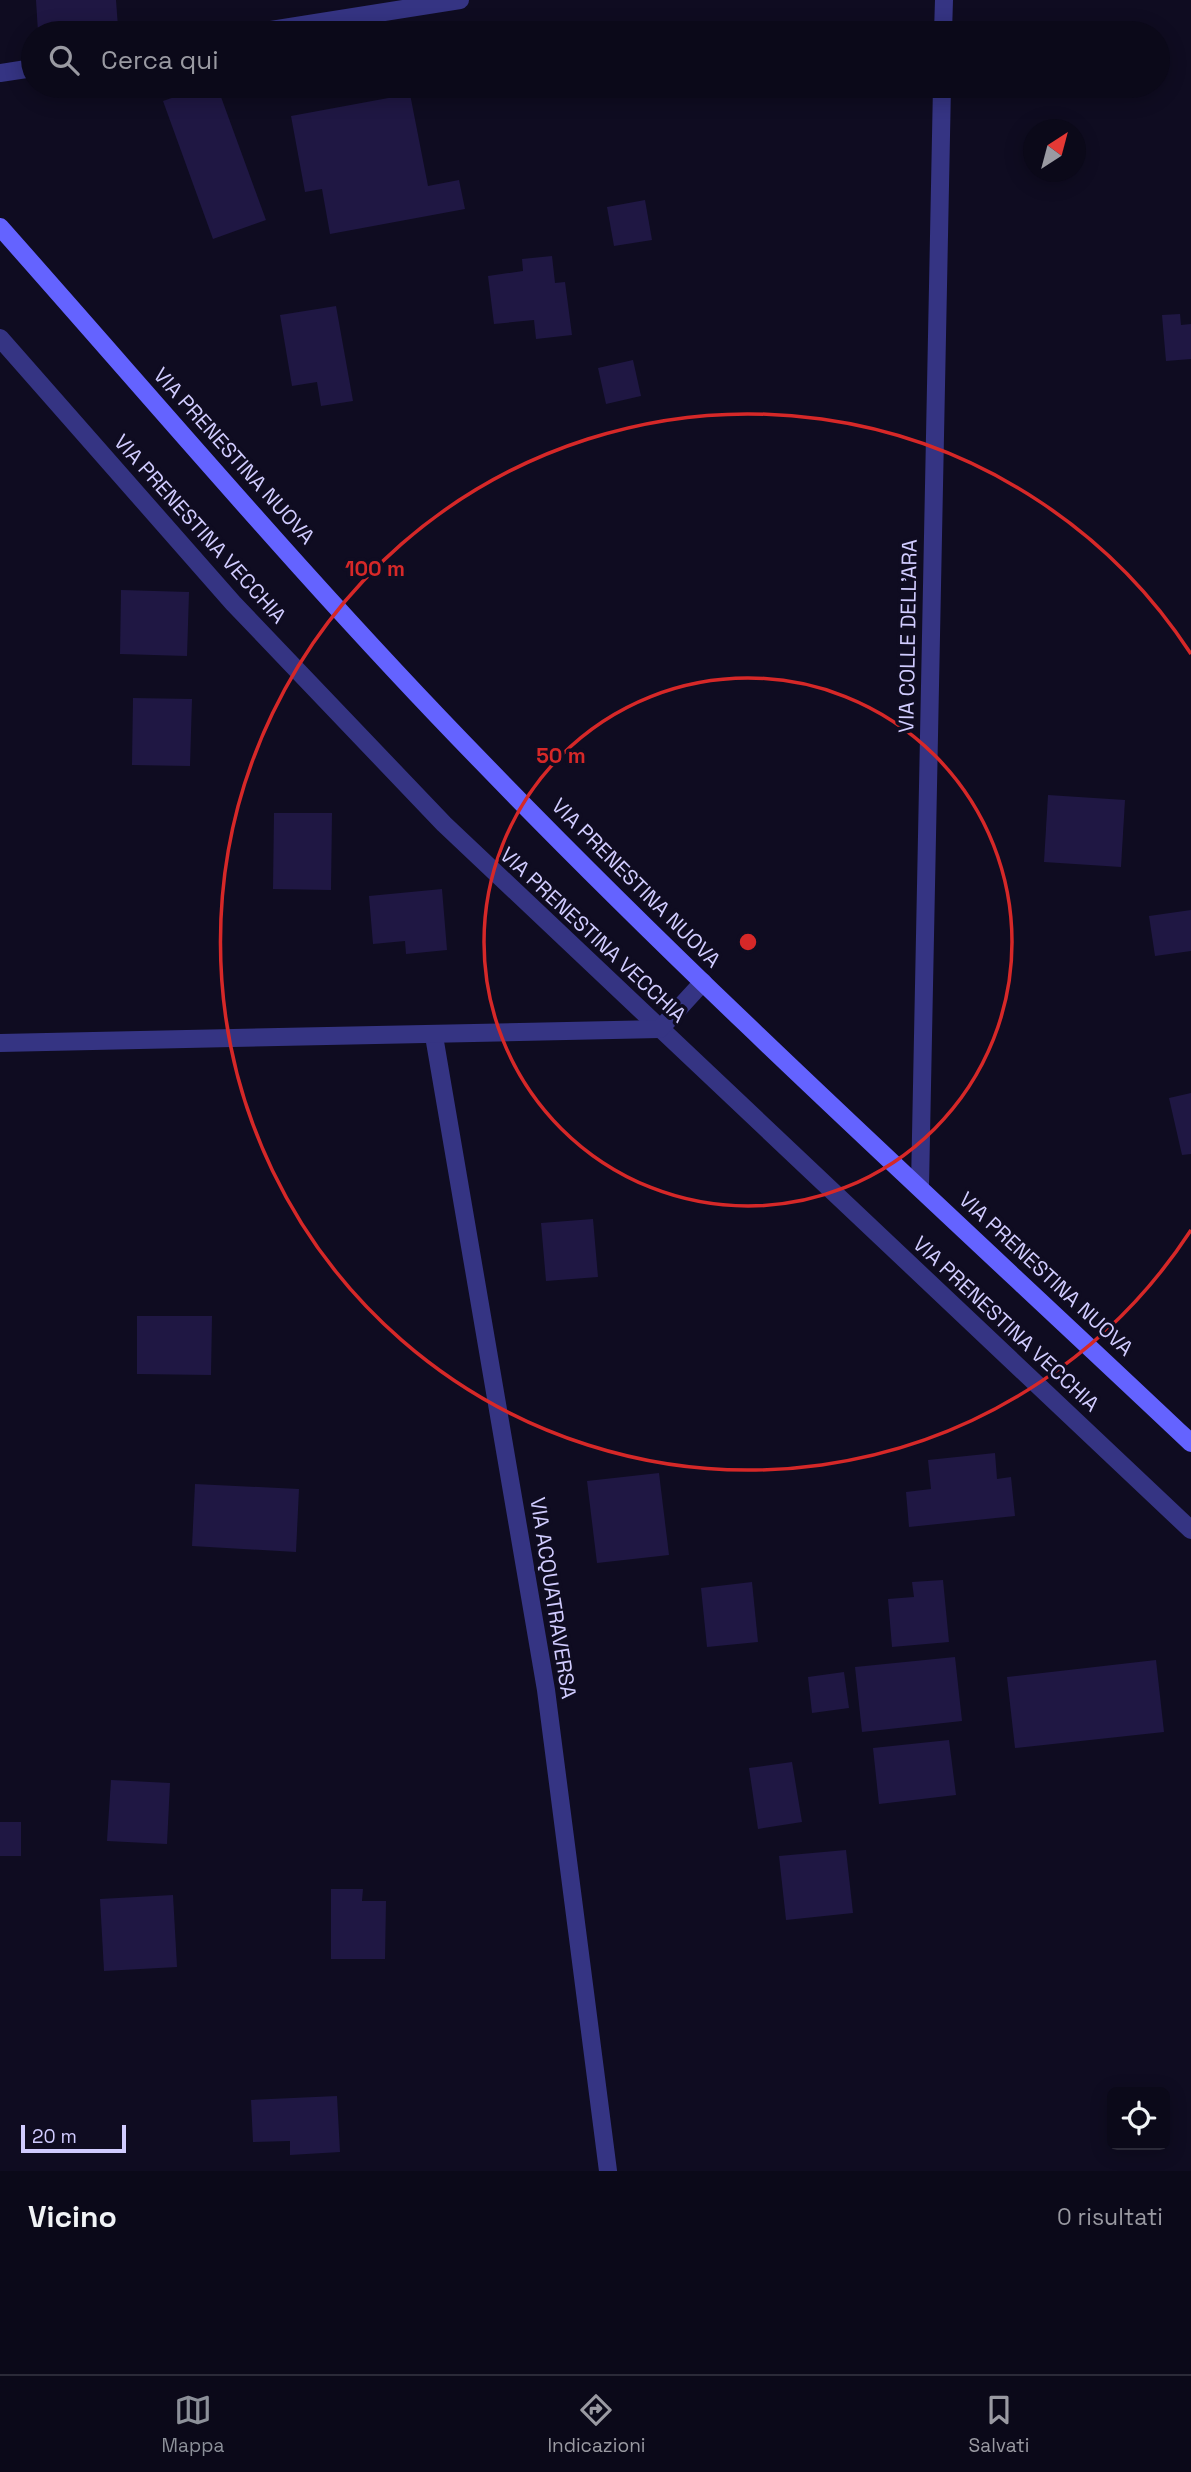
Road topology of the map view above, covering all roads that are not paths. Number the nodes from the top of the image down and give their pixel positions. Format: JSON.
{"nodes":[{"id":1,"x":460,"y":0,"type":"edge"},
{"id":2,"x":944,"y":0,"type":"edge"},
{"id":3,"x":327,"y":21,"type":"edge"},
{"id":4,"x":943,"y":21,"type":"edge"},
{"id":5,"x":21,"y":70,"type":"edge"},
{"id":6,"x":0,"y":73,"type":"edge"},
{"id":7,"x":942,"y":98,"type":"edge"},
{"id":8,"x":0,"y":227,"type":"edge"},
{"id":9,"x":0,"y":338,"type":"edge"},
{"id":10,"x":703,"y":982,"type":"junction"},
{"id":11,"x":660,"y":1029,"type":"junction"},
{"id":12,"x":434,"y":1036,"type":"junction"},
{"id":13,"x":0,"y":1042,"type":"edge"},
{"id":14,"x":920,"y":1186,"type":"junction"},
{"id":15,"x":1191,"y":1443,"type":"edge"},
{"id":16,"x":1191,"y":1530,"type":"edge"},
{"id":17,"x":608,"y":2171,"type":"edge"}],
"edges":[{"from":1,"to":3,"type":"street"},
{"from":2,"to":4,"type":"street"},
{"from":5,"to":6,"type":"street"},
{"from":7,"to":14,"type":"street","name":"VIA COLLE DELL'ARA"},
{"from":8,"to":10,"type":"main road","name":"VIA PRENESTINA NUOVA"},
{"from":9,"to":11,"type":"street","name":"VIA PRENESTINA VECCHIA"},
{"from":10,"to":11,"type":"street"},
{"from":10,"to":14,"type":"main road","name":"VIA PRENESTINA NUOVA"},
{"from":11,"to":12,"type":"street"},
{"from":11,"to":16,"type":"street","name":"VIA PRENESTINA VECCHIA"},
{"from":12,"to":13,"type":"street"},
{"from":12,"to":17,"type":"street","name":"VIA ACQUATRAVERSA"},
{"from":14,"to":15,"type":"main road","name":"VIA PRENESTINA NUOVA"}]}
